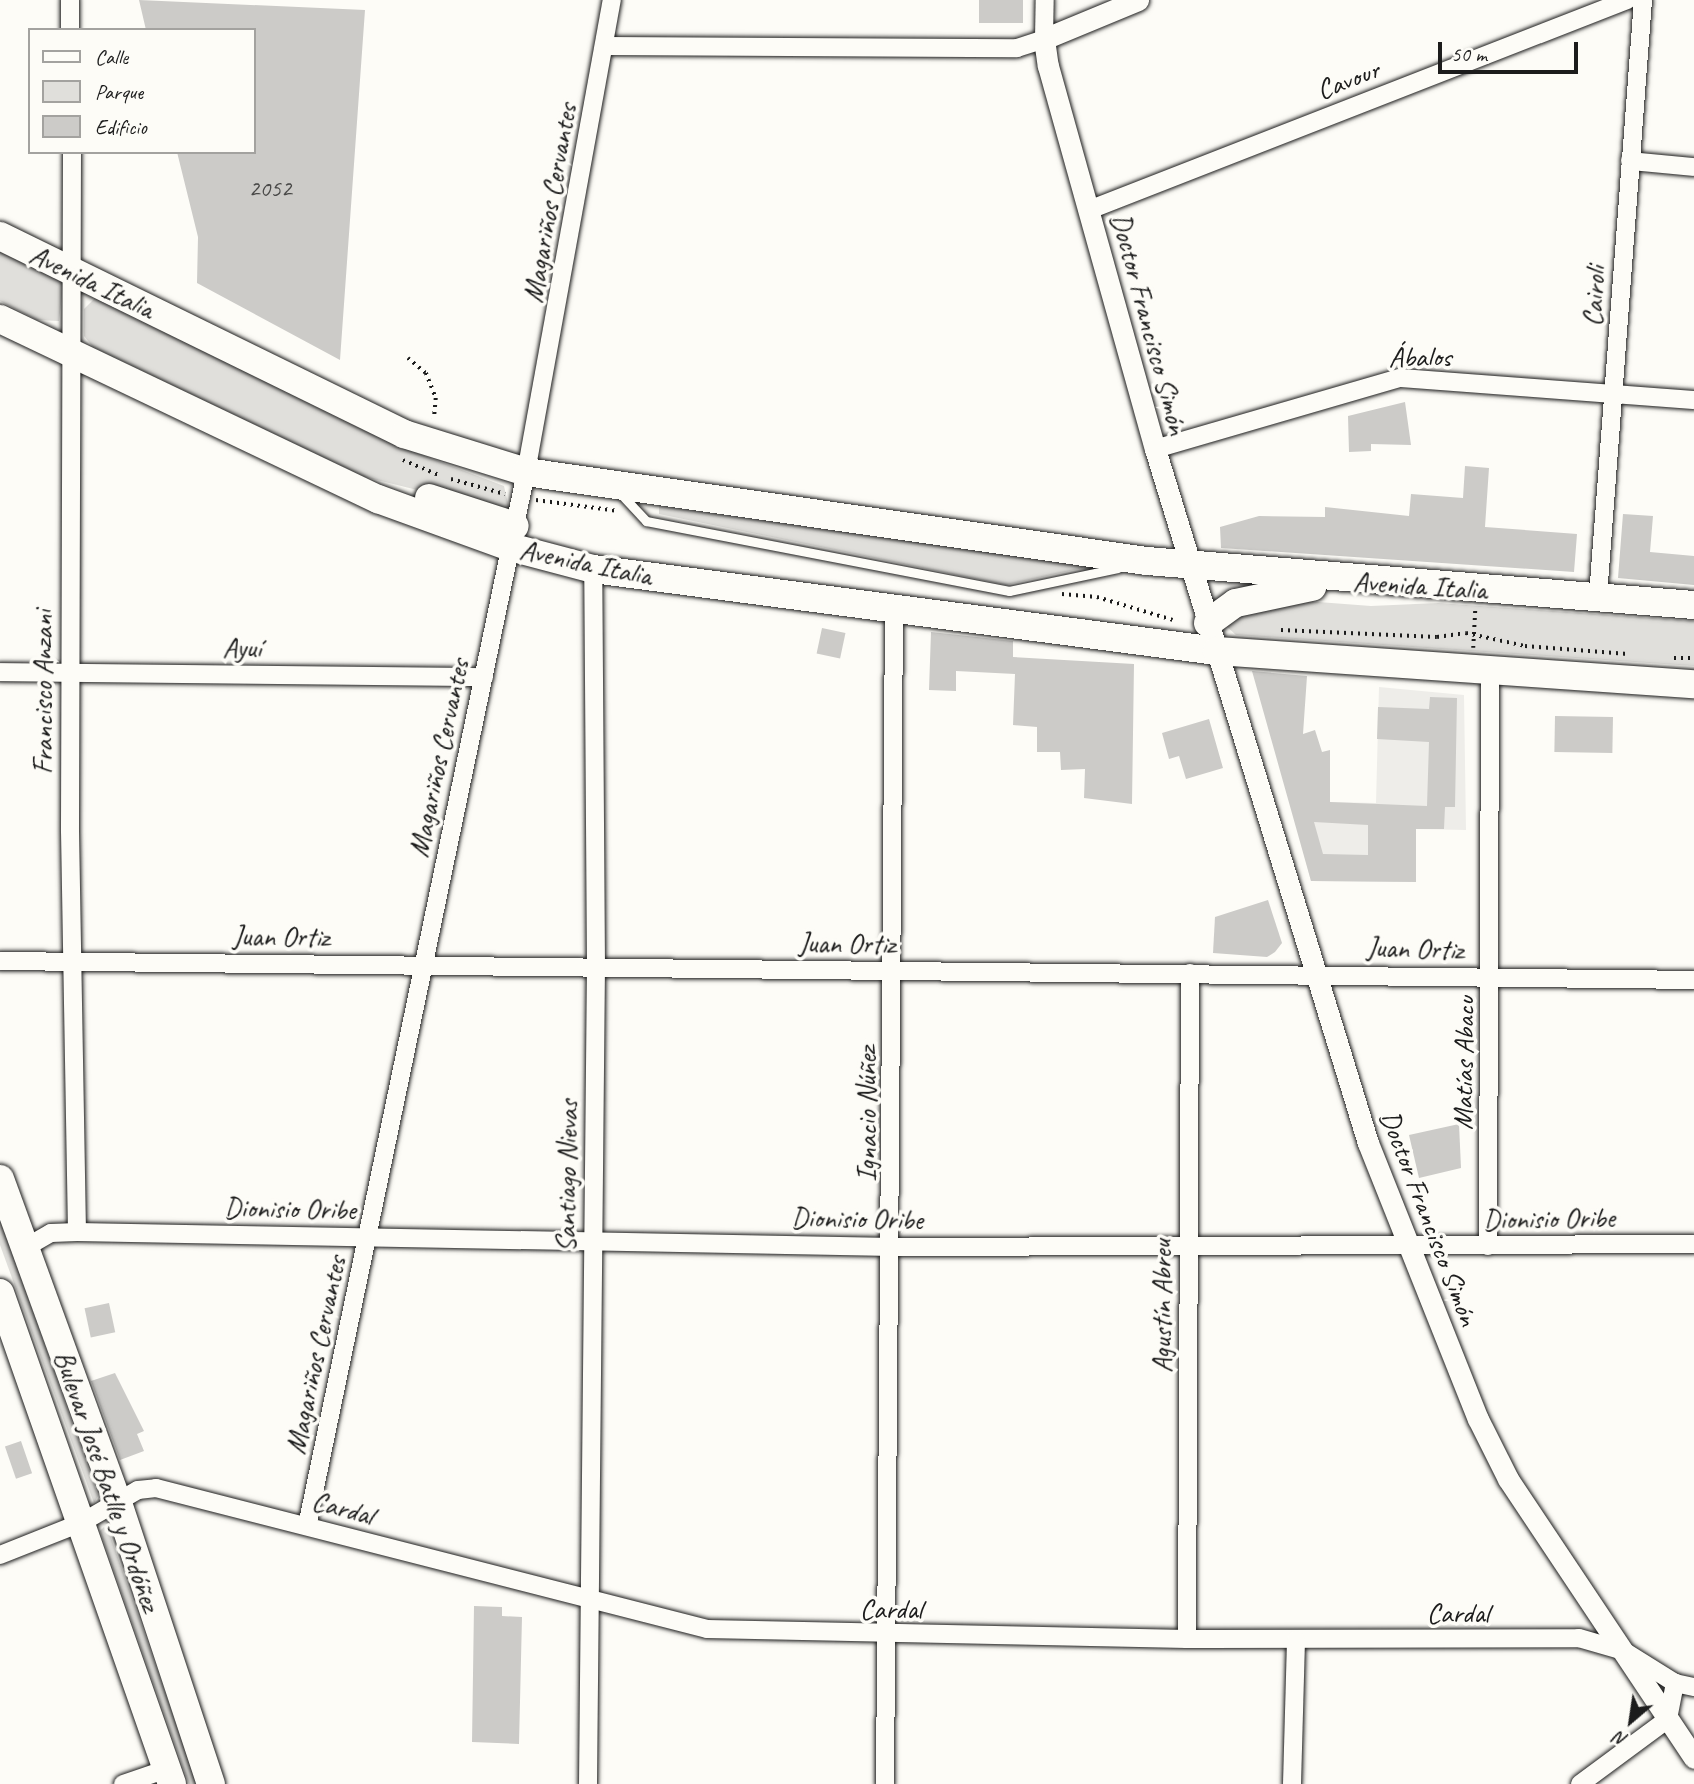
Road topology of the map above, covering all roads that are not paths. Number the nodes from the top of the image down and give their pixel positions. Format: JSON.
{"nodes":[{"id":1,"x":70,"y":0,"type":"edge"},
{"id":2,"x":612,"y":0,"type":"edge"},
{"id":3,"x":1045,"y":0,"type":"edge"},
{"id":4,"x":1138,"y":0,"type":"edge"},
{"id":5,"x":1627,"y":0,"type":"edge"},
{"id":6,"x":1643,"y":0,"type":"edge"},
{"id":7,"x":70,"y":28,"type":"edge"},
{"id":8,"x":1044,"y":39,"type":"junction"},
{"id":9,"x":605,"y":46,"type":"junction"},
{"id":10,"x":72,"y":154,"type":"edge"},
{"id":11,"x":1630,"y":161,"type":"junction"},
{"id":12,"x":1694,"y":167,"type":"edge"},
{"id":13,"x":1088,"y":209,"type":"junction"},
{"id":14,"x":0,"y":236,"type":"edge"},
{"id":15,"x":74,"y":273,"type":"junction"},
{"id":16,"x":0,"y":320,"type":"edge"},
{"id":17,"x":72,"y":356,"type":"junction"},
{"id":18,"x":1613,"y":395,"type":"junction"},
{"id":19,"x":1694,"y":400,"type":"edge"},
{"id":20,"x":1155,"y":449,"type":"junction"},
{"id":21,"x":526,"y":472,"type":"junction"},
{"id":22,"x":614,"y":486,"type":"junction"},
{"id":23,"x":512,"y":537,"type":"junction"},
{"id":24,"x":1147,"y":561,"type":"junction"},
{"id":25,"x":1190,"y":565,"type":"junction"},
{"id":26,"x":593,"y":569,"type":"junction"},
{"id":27,"x":1342,"y":581,"type":"junction"},
{"id":28,"x":1598,"y":596,"type":"junction"},
{"id":29,"x":1694,"y":605,"type":"edge"},
{"id":30,"x":894,"y":612,"type":"junction"},
{"id":31,"x":1208,"y":623,"type":"junction"},
{"id":32,"x":1217,"y":651,"type":"junction"},
{"id":33,"x":1490,"y":671,"type":"junction"},
{"id":34,"x":0,"y":672,"type":"edge"},
{"id":35,"x":69,"y":672,"type":"junction"},
{"id":36,"x":484,"y":677,"type":"junction"},
{"id":37,"x":1694,"y":684,"type":"edge"},
{"id":38,"x":76,"y":960,"type":"junction"},
{"id":39,"x":0,"y":961,"type":"edge"},
{"id":40,"x":596,"y":966,"type":"junction"},
{"id":41,"x":425,"y":967,"type":"junction"},
{"id":42,"x":894,"y":971,"type":"junction"},
{"id":43,"x":1189,"y":973,"type":"junction"},
{"id":44,"x":1317,"y":974,"type":"junction"},
{"id":45,"x":1492,"y":978,"type":"junction"},
{"id":46,"x":1694,"y":979,"type":"edge"},
{"id":47,"x":0,"y":1179,"type":"edge"},
{"id":48,"x":77,"y":1232,"type":"junction"},
{"id":49,"x":368,"y":1236,"type":"junction"},
{"id":50,"x":593,"y":1240,"type":"junction"},
{"id":51,"x":1694,"y":1244,"type":"edge"},
{"id":52,"x":1488,"y":1246,"type":"junction"},
{"id":53,"x":893,"y":1247,"type":"junction"},
{"id":54,"x":1188,"y":1248,"type":"junction"},
{"id":55,"x":1406,"y":1248,"type":"junction"},
{"id":56,"x":23,"y":1249,"type":"junction"},
{"id":57,"x":0,"y":1293,"type":"edge"},
{"id":58,"x":117,"y":1500,"type":"junction"},
{"id":59,"x":81,"y":1523,"type":"junction"},
{"id":60,"x":307,"y":1526,"type":"junction"},
{"id":61,"x":0,"y":1555,"type":"edge"},
{"id":62,"x":586,"y":1599,"type":"junction"},
{"id":63,"x":884,"y":1635,"type":"junction"},
{"id":64,"x":1187,"y":1639,"type":"junction"},
{"id":65,"x":1296,"y":1640,"type":"junction"},
{"id":66,"x":1624,"y":1651,"type":"junction"},
{"id":67,"x":1675,"y":1683,"type":"junction"},
{"id":68,"x":1694,"y":1686,"type":"edge"},
{"id":69,"x":1668,"y":1719,"type":"junction"},
{"id":70,"x":1694,"y":1758,"type":"edge"},
{"id":71,"x":169,"y":1776,"type":"edge"},
{"id":72,"x":123,"y":1784,"type":"edge"},
{"id":73,"x":211,"y":1784,"type":"edge"},
{"id":74,"x":588,"y":1784,"type":"edge"},
{"id":75,"x":885,"y":1784,"type":"edge"},
{"id":76,"x":1292,"y":1784,"type":"edge"},
{"id":77,"x":1580,"y":1784,"type":"edge"}],
"edges":[{"from":1,"to":7,"type":"street"},
{"from":2,"to":9,"type":"street","name":"Magariños Cervantes"},
{"from":3,"to":8,"type":"street"},
{"from":4,"to":8,"type":"street"},
{"from":5,"to":13,"type":"street","name":"Cavour"},
{"from":6,"to":11,"type":"street","name":"Cairoli"},
{"from":8,"to":9,"type":"street"},
{"from":8,"to":13,"type":"street","name":"Doctor Francisco Simón"},
{"from":9,"to":21,"type":"street","name":"Magariños Cervantes"},
{"from":10,"to":15,"type":"street","name":"Francisco Anzani"},
{"from":11,"to":12,"type":"street"},
{"from":11,"to":18,"type":"street","name":"Cairoli"},
{"from":13,"to":20,"type":"street","name":"Doctor Francisco Simón"},
{"from":14,"to":15,"type":"main road","name":"Avenida Italia"},
{"from":15,"to":17,"type":"street","name":"Francisco Anzani"},
{"from":15,"to":21,"type":"main road","name":"Avenida Italia"},
{"from":16,"to":17,"type":"main road","name":"Avenida Italia"},
{"from":17,"to":23,"type":"main road","name":"Avenida Italia"},
{"from":17,"to":35,"type":"street","name":"Francisco Anzani"},
{"from":18,"to":19,"type":"street","name":"Ábalos"},
{"from":18,"to":20,"type":"street","name":"Ábalos"},
{"from":18,"to":28,"type":"street","name":"Cairoli"},
{"from":20,"to":25,"type":"street","name":"Doctor Francisco Simón"},
{"from":21,"to":22,"type":"main road","name":"Avenida Italia"},
{"from":21,"to":23,"type":"street","name":"Magariños Cervantes"},
{"from":22,"to":24,"type":"main road","name":"Avenida Italia"},
{"from":22,"to":24,"type":"lane","name":"Avenida Italia"},
{"from":23,"to":26,"type":"main road","name":"Avenida Italia"},
{"from":23,"to":36,"type":"street","name":"Magariños Cervantes"},
{"from":24,"to":25,"type":"main road","name":"Avenida Italia"},
{"from":25,"to":27,"type":"main road","name":"Avenida Italia"},
{"from":25,"to":31,"type":"street","name":"Doctor Francisco Simón"},
{"from":26,"to":30,"type":"main road","name":"Avenida Italia"},
{"from":26,"to":40,"type":"street","name":"Santiago Nievas"},
{"from":27,"to":28,"type":"main road","name":"Avenida Italia"},
{"from":27,"to":31,"type":"main road"},
{"from":28,"to":29,"type":"main road","name":"Avenida Italia"},
{"from":30,"to":32,"type":"main road","name":"Avenida Italia"},
{"from":30,"to":42,"type":"street","name":"Ignacio Núñez"},
{"from":31,"to":32,"type":"street"},
{"from":32,"to":33,"type":"main road","name":"Avenida Italia"},
{"from":32,"to":44,"type":"street","name":"Doctor Francisco Simón"},
{"from":33,"to":37,"type":"main road","name":"Avenida Italia"},
{"from":33,"to":45,"type":"street","name":"Matías Abacu"},
{"from":34,"to":35,"type":"street","name":"Ayuí"},
{"from":35,"to":36,"type":"street","name":"Ayuí"},
{"from":35,"to":38,"type":"street","name":"Francisco Anzani"},
{"from":36,"to":41,"type":"street","name":"Magariños Cervantes"},
{"from":38,"to":39,"type":"street","name":"Juan Ortiz"},
{"from":38,"to":41,"type":"street","name":"Juan Ortiz"},
{"from":38,"to":48,"type":"street","name":"Francisco Anzani"},
{"from":40,"to":41,"type":"street","name":"Juan Ortiz"},
{"from":40,"to":42,"type":"street","name":"Juan Ortiz"},
{"from":40,"to":50,"type":"street","name":"Santiago Nievas"},
{"from":41,"to":49,"type":"street","name":"Magariños Cervantes"},
{"from":42,"to":43,"type":"street","name":"Juan Ortiz"},
{"from":42,"to":53,"type":"street","name":"Ignacio Núñez"},
{"from":43,"to":44,"type":"street","name":"Juan Ortiz"},
{"from":43,"to":54,"type":"street","name":"Agustín Abreu"},
{"from":44,"to":45,"type":"street","name":"Juan Ortiz"},
{"from":44,"to":55,"type":"street","name":"Doctor Francisco Simón"},
{"from":45,"to":46,"type":"street","name":"Juan Ortiz"},
{"from":45,"to":52,"type":"street","name":"Matías Abacu"},
{"from":47,"to":56,"type":"main road","name":"Bulevar José Batlle y Ordóñez"},
{"from":48,"to":49,"type":"street","name":"Dionisio Oribe"},
{"from":48,"to":56,"type":"street","name":"Dionisio Oribe"},
{"from":49,"to":50,"type":"street","name":"Dionisio Oribe"},
{"from":49,"to":60,"type":"street","name":"Magariños Cervantes"},
{"from":50,"to":53,"type":"street","name":"Dionisio Oribe"},
{"from":50,"to":62,"type":"street","name":"Santiago Nievas"},
{"from":51,"to":52,"type":"street","name":"Dionisio Oribe"},
{"from":52,"to":55,"type":"street","name":"Dionisio Oribe"},
{"from":53,"to":54,"type":"street","name":"Dionisio Oribe"},
{"from":53,"to":63,"type":"street","name":"Ignacio Núñez"},
{"from":54,"to":55,"type":"street","name":"Dionisio Oribe"},
{"from":54,"to":64,"type":"street","name":"Agustín Abreu"},
{"from":55,"to":66,"type":"street","name":"Doctor Francisco Simón"},
{"from":56,"to":58,"type":"main road","name":"Bulevar José Batlle y Ordóñez"},
{"from":57,"to":59,"type":"main road","name":"Bulevar José Batlle y Ordóñez"},
{"from":58,"to":59,"type":"street","name":"Cardal"},
{"from":58,"to":60,"type":"street","name":"Cardal"},
{"from":58,"to":73,"type":"main road","name":"Bulevar José Batlle y Ordóñez"},
{"from":59,"to":61,"type":"street","name":"Cardal"},
{"from":59,"to":71,"type":"main road","name":"Bulevar José Batlle y Ordóñez"},
{"from":60,"to":62,"type":"street","name":"Cardal"},
{"from":62,"to":63,"type":"street","name":"Cardal"},
{"from":62,"to":74,"type":"street","name":"Santiago Nievas"},
{"from":63,"to":64,"type":"street","name":"Cardal"},
{"from":63,"to":75,"type":"street","name":"Ignacio Núñez"},
{"from":64,"to":65,"type":"street","name":"Cardal"},
{"from":65,"to":66,"type":"street","name":"Cardal"},
{"from":65,"to":76,"type":"street"},
{"from":66,"to":67,"type":"street","name":"Cardal"},
{"from":66,"to":69,"type":"street","name":"Doctor Francisco Simón"},
{"from":67,"to":68,"type":"street","name":"Cardal"},
{"from":67,"to":69,"type":"street"},
{"from":69,"to":70,"type":"street","name":"Doctor Francisco Simón"},
{"from":69,"to":77,"type":"street"},
{"from":71,"to":72,"type":"street"}]}
